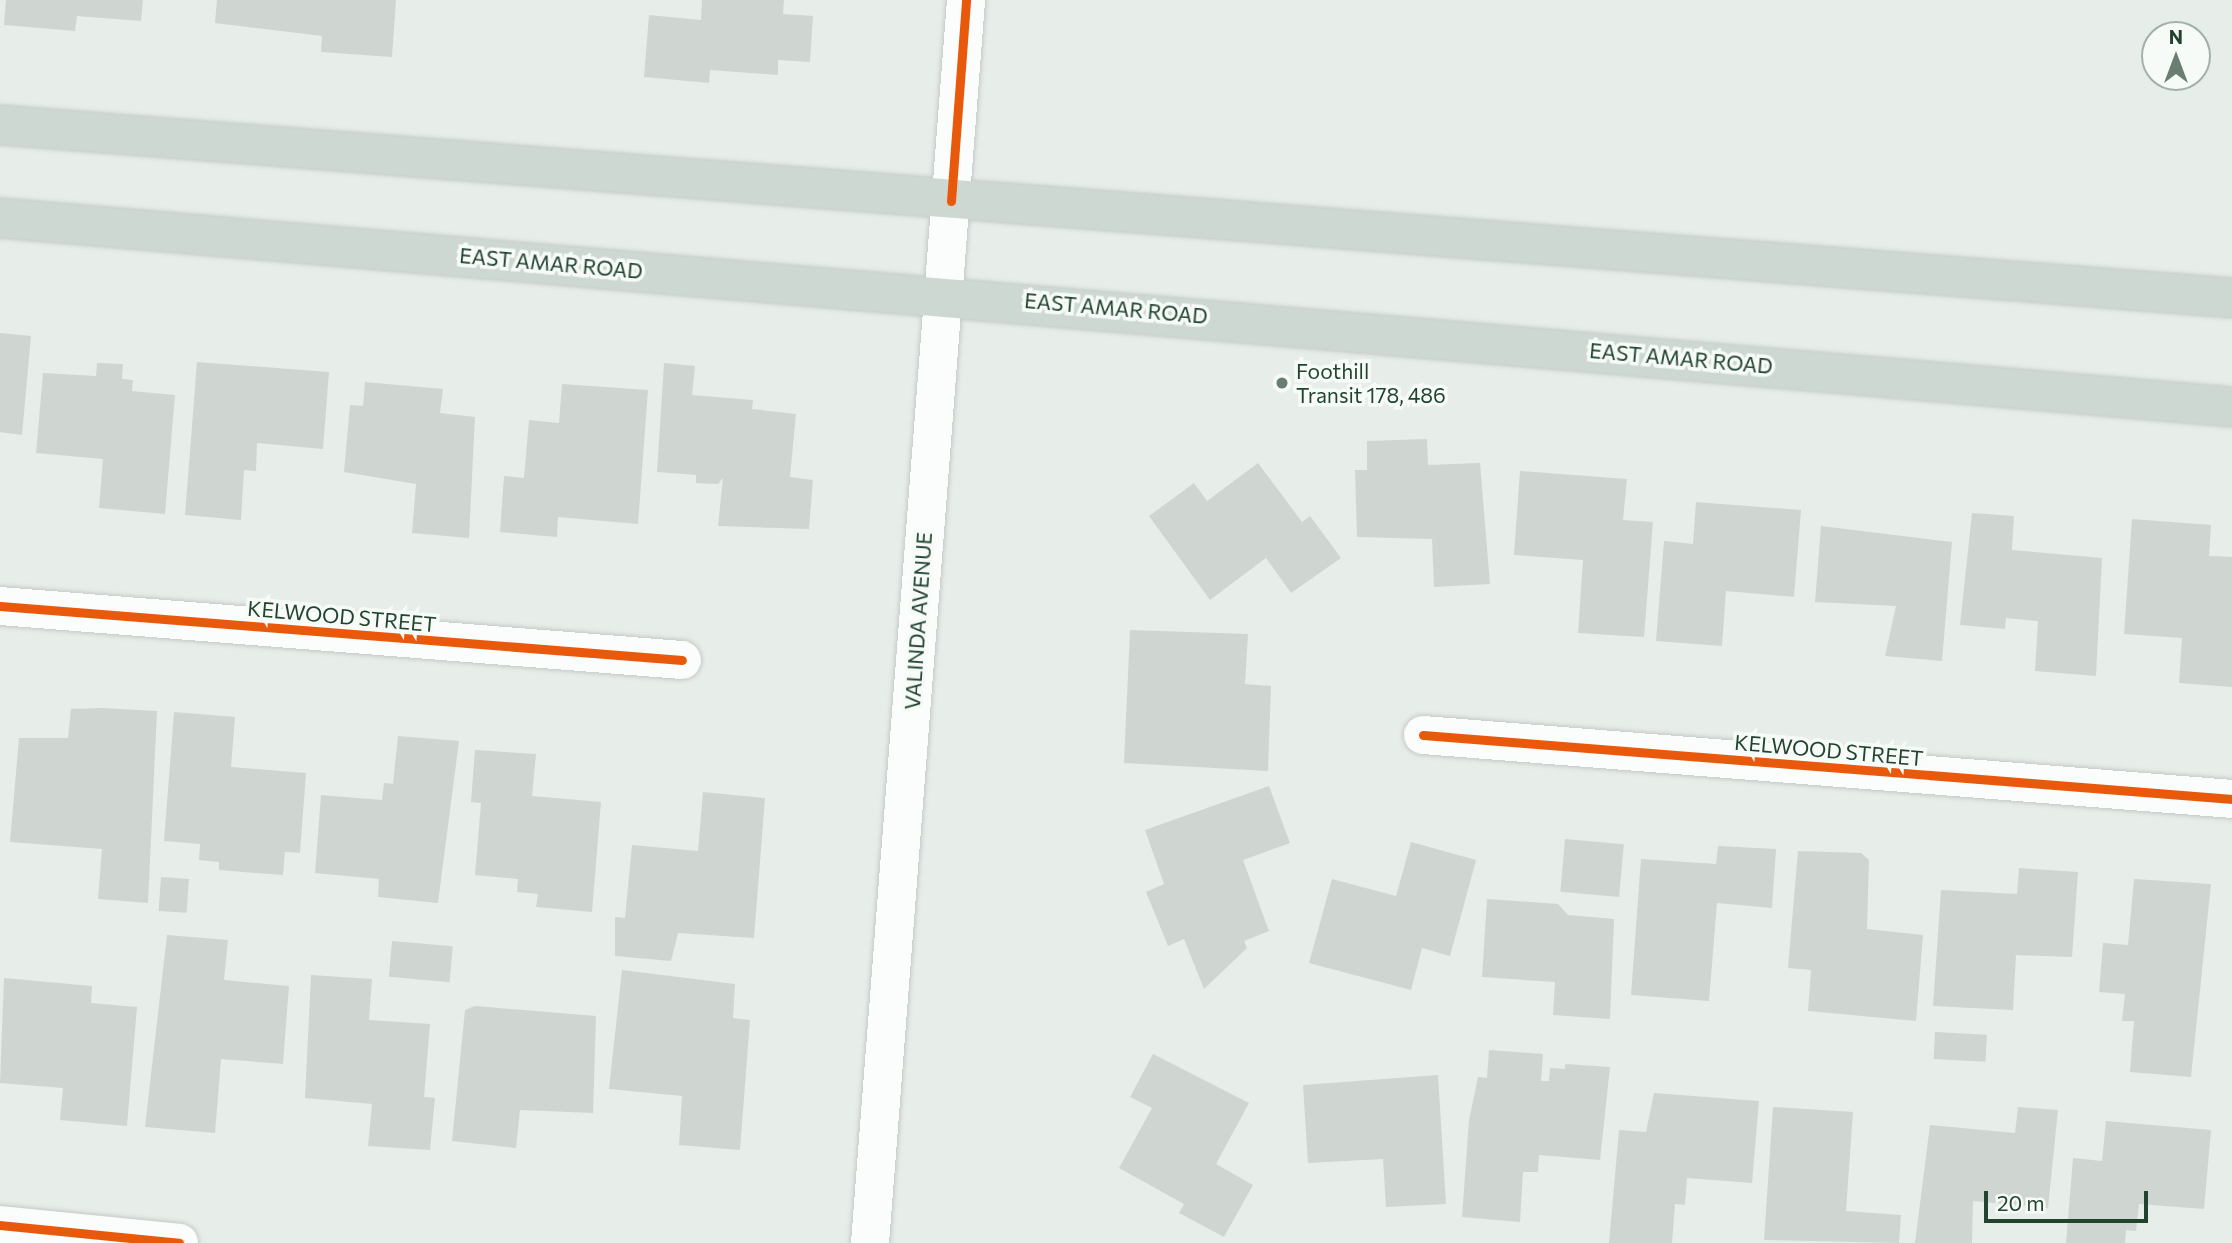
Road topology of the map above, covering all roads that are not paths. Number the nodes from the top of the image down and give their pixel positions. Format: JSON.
{"nodes":[{"id":1,"x":966,"y":0,"type":"edge"},
{"id":2,"x":0,"y":125,"type":"edge"},
{"id":3,"x":951,"y":201,"type":"junction"},
{"id":4,"x":0,"y":218,"type":"edge"},
{"id":5,"x":943,"y":294,"type":"junction"},
{"id":6,"x":2232,"y":298,"type":"edge"},
{"id":7,"x":2232,"y":407,"type":"edge"},
{"id":8,"x":0,"y":606,"type":"edge"},
{"id":9,"x":682,"y":660,"type":"dead end"},
{"id":10,"x":1423,"y":735,"type":"dead end"},
{"id":11,"x":2232,"y":799,"type":"edge"},
{"id":12,"x":0,"y":1226,"type":"edge"},
{"id":13,"x":179,"y":1243,"type":"edge"},
{"id":14,"x":870,"y":1243,"type":"edge"}],
"edges":[{"from":1,"to":3,"type":"street","name":"VALINDA AVENUE"},
{"from":2,"to":3,"type":"main road"},
{"from":3,"to":5,"type":"street","name":"VALINDA AVENUE"},
{"from":3,"to":6,"type":"main road"},
{"from":4,"to":5,"type":"main road","name":"EAST AMAR ROAD"},
{"from":5,"to":7,"type":"main road","name":"EAST AMAR ROAD"},
{"from":5,"to":14,"type":"street","name":"VALINDA AVENUE"},
{"from":8,"to":9,"type":"street","name":"KELWOOD STREET"},
{"from":10,"to":11,"type":"street","name":"KELWOOD STREET"},
{"from":12,"to":13,"type":"street"}]}
